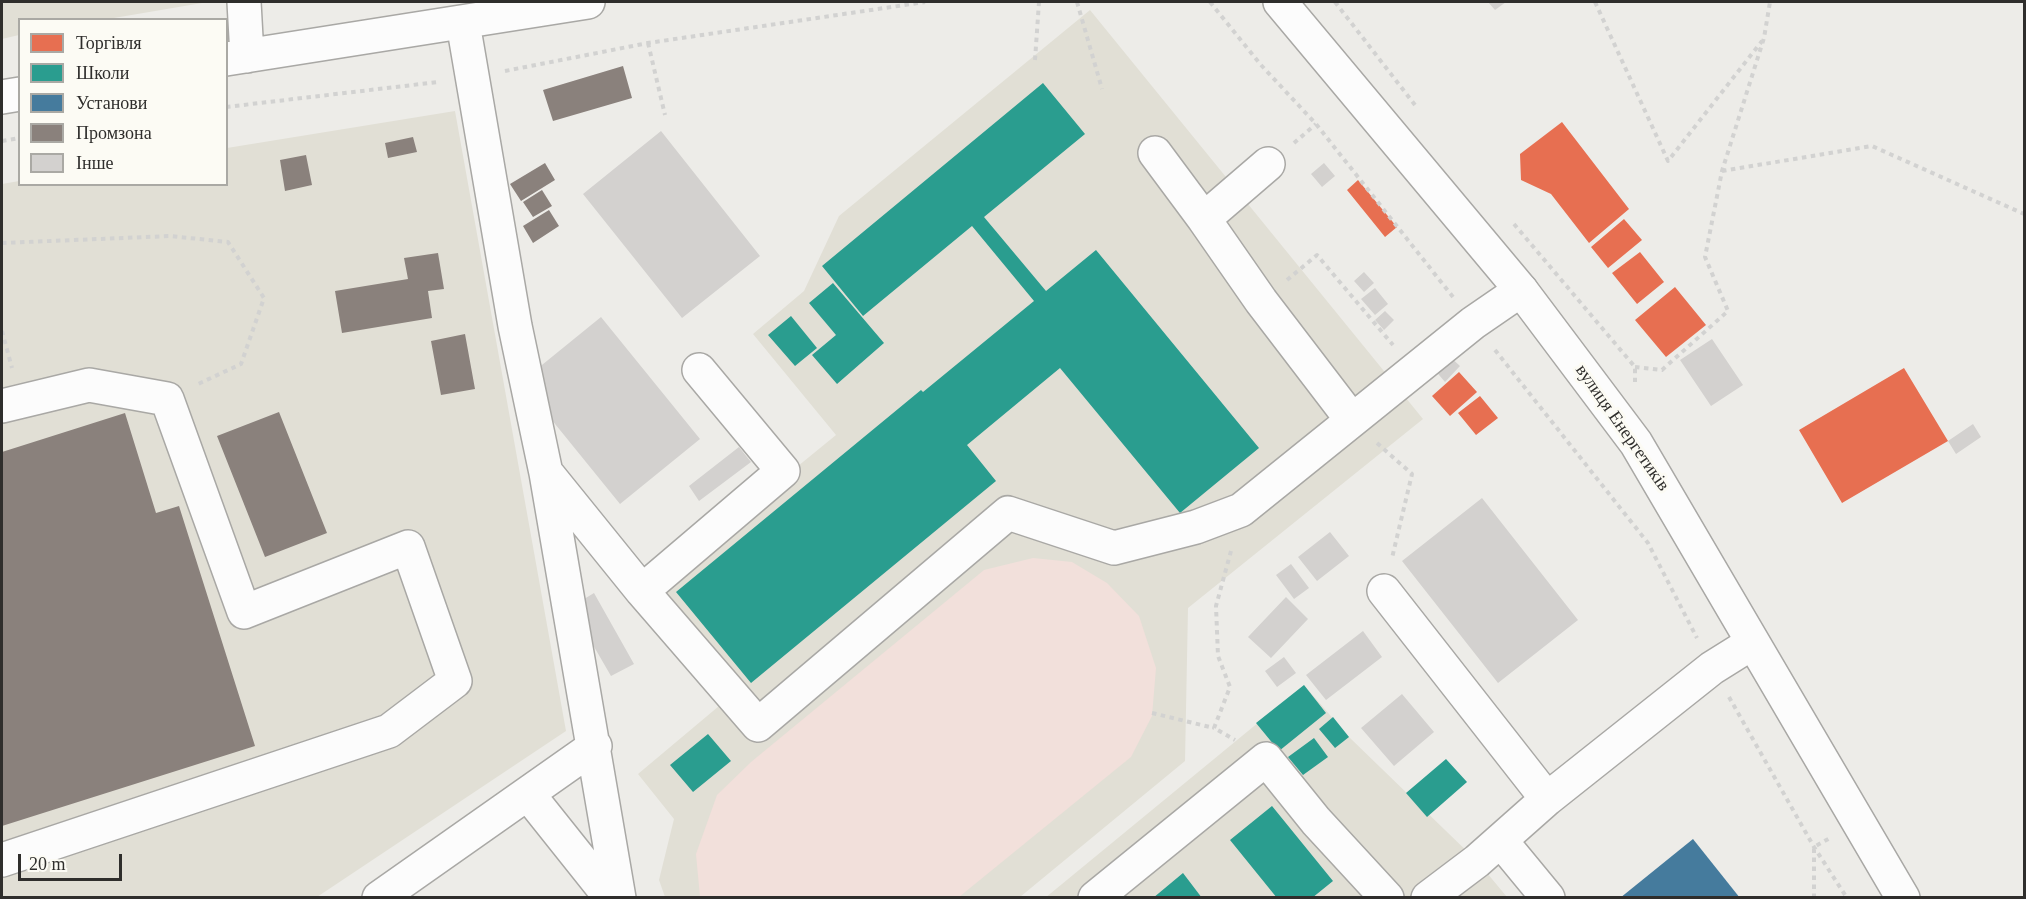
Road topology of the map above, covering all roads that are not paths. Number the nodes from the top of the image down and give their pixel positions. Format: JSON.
{"nodes":[{"id":1,"x":244,"y":2,"type":"edge"},
{"id":2,"x":588,"y":2,"type":"edge"},
{"id":3,"x":1280,"y":2,"type":"edge"},
{"id":4,"x":463,"y":23,"type":"junction"},
{"id":5,"x":237,"y":58,"type":"edge"},
{"id":6,"x":18,"y":94,"type":"edge"},
{"id":7,"x":2,"y":97,"type":"edge"},
{"id":8,"x":1155,"y":153,"type":"dead end"},
{"id":9,"x":1268,"y":164,"type":"dead end"},
{"id":10,"x":1204,"y":219,"type":"junction"},
{"id":11,"x":1521,"y":290,"type":"junction"},
{"id":12,"x":699,"y":370,"type":"dead end"},
{"id":13,"x":11,"y":403,"type":"edge"},
{"id":14,"x":1352,"y":420,"type":"junction"},
{"id":15,"x":546,"y":473,"type":"junction"},
{"id":16,"x":642,"y":591,"type":"junction"},
{"id":17,"x":1383,"y":591,"type":"road end"},
{"id":18,"x":1752,"y":643,"type":"junction"},
{"id":19,"x":595,"y":746,"type":"junction"},
{"id":20,"x":528,"y":794,"type":"junction"},
{"id":21,"x":1546,"y":799,"type":"junction"},
{"id":22,"x":1501,"y":840,"type":"junction"},
{"id":23,"x":2,"y":860,"type":"edge"},
{"id":24,"x":379,"y":897,"type":"edge"},
{"id":25,"x":611,"y":897,"type":"edge"},
{"id":26,"x":619,"y":897,"type":"edge"},
{"id":27,"x":1095,"y":897,"type":"edge"},
{"id":28,"x":1387,"y":897,"type":"edge"},
{"id":29,"x":1428,"y":897,"type":"edge"},
{"id":30,"x":1548,"y":897,"type":"edge"},
{"id":31,"x":1903,"y":897,"type":"edge"}],
"edges":[{"from":1,"to":5,"type":"main road"},
{"from":2,"to":4,"type":"main road"},
{"from":3,"to":11,"type":"main road","name":"вулиця Енергетиків"},
{"from":4,"to":5,"type":"main road"},
{"from":4,"to":15,"type":"main road"},
{"from":6,"to":7,"type":"main road"},
{"from":8,"to":10,"type":"main road"},
{"from":9,"to":10,"type":"main road"},
{"from":10,"to":14,"type":"main road"},
{"from":11,"to":14,"type":"main road"},
{"from":11,"to":18,"type":"main road","name":"вулиця Енергетиків"},
{"from":12,"to":16,"type":"main road"},
{"from":13,"to":23,"type":"main road"},
{"from":14,"to":16,"type":"main road"},
{"from":15,"to":16,"type":"main road"},
{"from":15,"to":19,"type":"main road"},
{"from":17,"to":21,"type":"main road"},
{"from":18,"to":21,"type":"main road"},
{"from":18,"to":31,"type":"main road","name":"вулиця Енергетиків"},
{"from":19,"to":20,"type":"main road"},
{"from":19,"to":26,"type":"main road"},
{"from":20,"to":24,"type":"main road"},
{"from":20,"to":25,"type":"main road"},
{"from":21,"to":22,"type":"main road"},
{"from":22,"to":29,"type":"main road"},
{"from":22,"to":30,"type":"main road"},
{"from":27,"to":28,"type":"main road"}]}
